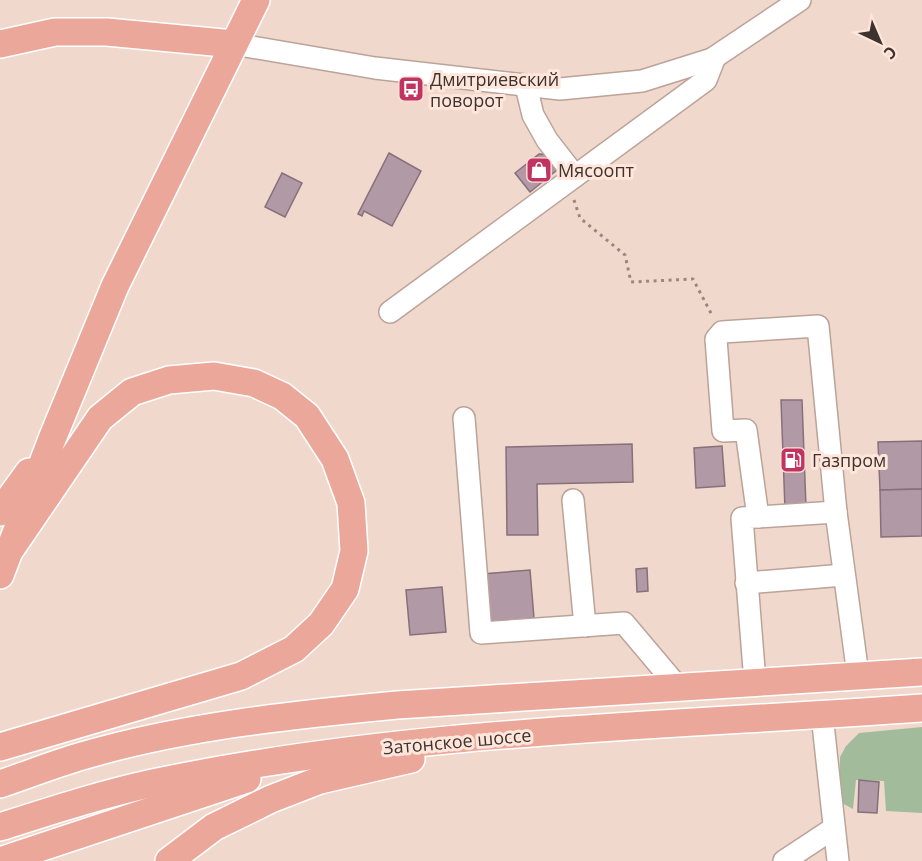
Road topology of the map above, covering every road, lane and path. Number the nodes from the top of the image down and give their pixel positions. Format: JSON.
{"nodes":[{"id":1,"x":256,"y":0,"type":"edge"},
{"id":2,"x":800,"y":0,"type":"edge"},
{"id":3,"x":0,"y":44,"type":"edge"},
{"id":4,"x":234,"y":44,"type":"junction"},
{"id":5,"x":715,"y":57,"type":"junction"},
{"id":6,"x":526,"y":86,"type":"junction"},
{"id":7,"x":572,"y":179,"type":"junction"},
{"id":8,"x":390,"y":312,"type":"dead end"},
{"id":9,"x":723,"y":332,"type":"junction"},
{"id":10,"x":464,"y":418,"type":"dead end"},
{"id":11,"x":52,"y":439,"type":"junction"},
{"id":12,"x":573,"y":500,"type":"dead end"},
{"id":13,"x":0,"y":512,"type":"edge"},
{"id":14,"x":836,"y":512,"type":"junction"},
{"id":15,"x":758,"y":517,"type":"junction"},
{"id":16,"x":10,"y":550,"type":"junction"},
{"id":17,"x":0,"y":575,"type":"edge"},
{"id":18,"x":844,"y":575,"type":"junction"},
{"id":19,"x":746,"y":583,"type":"junction"},
{"id":20,"x":585,"y":626,"type":"junction"},
{"id":21,"x":922,"y":672,"type":"edge"},
{"id":22,"x":858,"y":675,"type":"junction"},
{"id":23,"x":755,"y":682,"type":"junction"},
{"id":24,"x":678,"y":687,"type":"junction"},
{"id":25,"x":922,"y":708,"type":"edge"},
{"id":26,"x":822,"y":715,"type":"junction"},
{"id":27,"x":524,"y":734,"type":"junction"},
{"id":28,"x":0,"y":747,"type":"edge"},
{"id":29,"x":321,"y":755,"type":"junction"},
{"id":30,"x":0,"y":784,"type":"edge"},
{"id":31,"x":0,"y":827,"type":"edge"},
{"id":32,"x":834,"y":828,"type":"junction"},
{"id":33,"x":0,"y":861,"type":"edge"},
{"id":34,"x":169,"y":861,"type":"edge"},
{"id":35,"x":784,"y":861,"type":"edge"},
{"id":36,"x":838,"y":861,"type":"edge"}],
"edges":[{"from":1,"to":4,"type":"main road"},
{"from":2,"to":5,"type":"street"},
{"from":3,"to":4,"type":"main road"},
{"from":4,"to":6,"type":"street"},
{"from":4,"to":11,"type":"main road"},
{"from":5,"to":6,"type":"street"},
{"from":5,"to":7,"type":"street"},
{"from":6,"to":7,"type":"street"},
{"from":7,"to":8,"type":"street"},
{"from":7,"to":9,"type":"path"},
{"from":9,"to":14,"type":"street"},
{"from":9,"to":15,"type":"street"},
{"from":10,"to":20,"type":"street"},
{"from":11,"to":13,"type":"main road"},
{"from":11,"to":16,"type":"main road"},
{"from":12,"to":20,"type":"street"},
{"from":14,"to":15,"type":"street"},
{"from":14,"to":18,"type":"street"},
{"from":15,"to":19,"type":"street"},
{"from":16,"to":17,"type":"main road"},
{"from":16,"to":28,"type":"main road"},
{"from":18,"to":19,"type":"street"},
{"from":18,"to":22,"type":"street"},
{"from":19,"to":23,"type":"street"},
{"from":20,"to":24,"type":"street"},
{"from":21,"to":22,"type":"main road"},
{"from":22,"to":23,"type":"main road"},
{"from":23,"to":24,"type":"main road"},
{"from":24,"to":30,"type":"main road"},
{"from":25,"to":26,"type":"main road","name":"Затонское шоссе"},
{"from":26,"to":27,"type":"main road","name":"Затонское шоссе"},
{"from":26,"to":32,"type":"street"},
{"from":27,"to":29,"type":"main road","name":"Затонское шоссе"},
{"from":27,"to":34,"type":"main road"},
{"from":29,"to":31,"type":"main road","name":"Затонское шоссе"},
{"from":29,"to":33,"type":"main road"},
{"from":32,"to":35,"type":"street"},
{"from":32,"to":36,"type":"street"}]}
